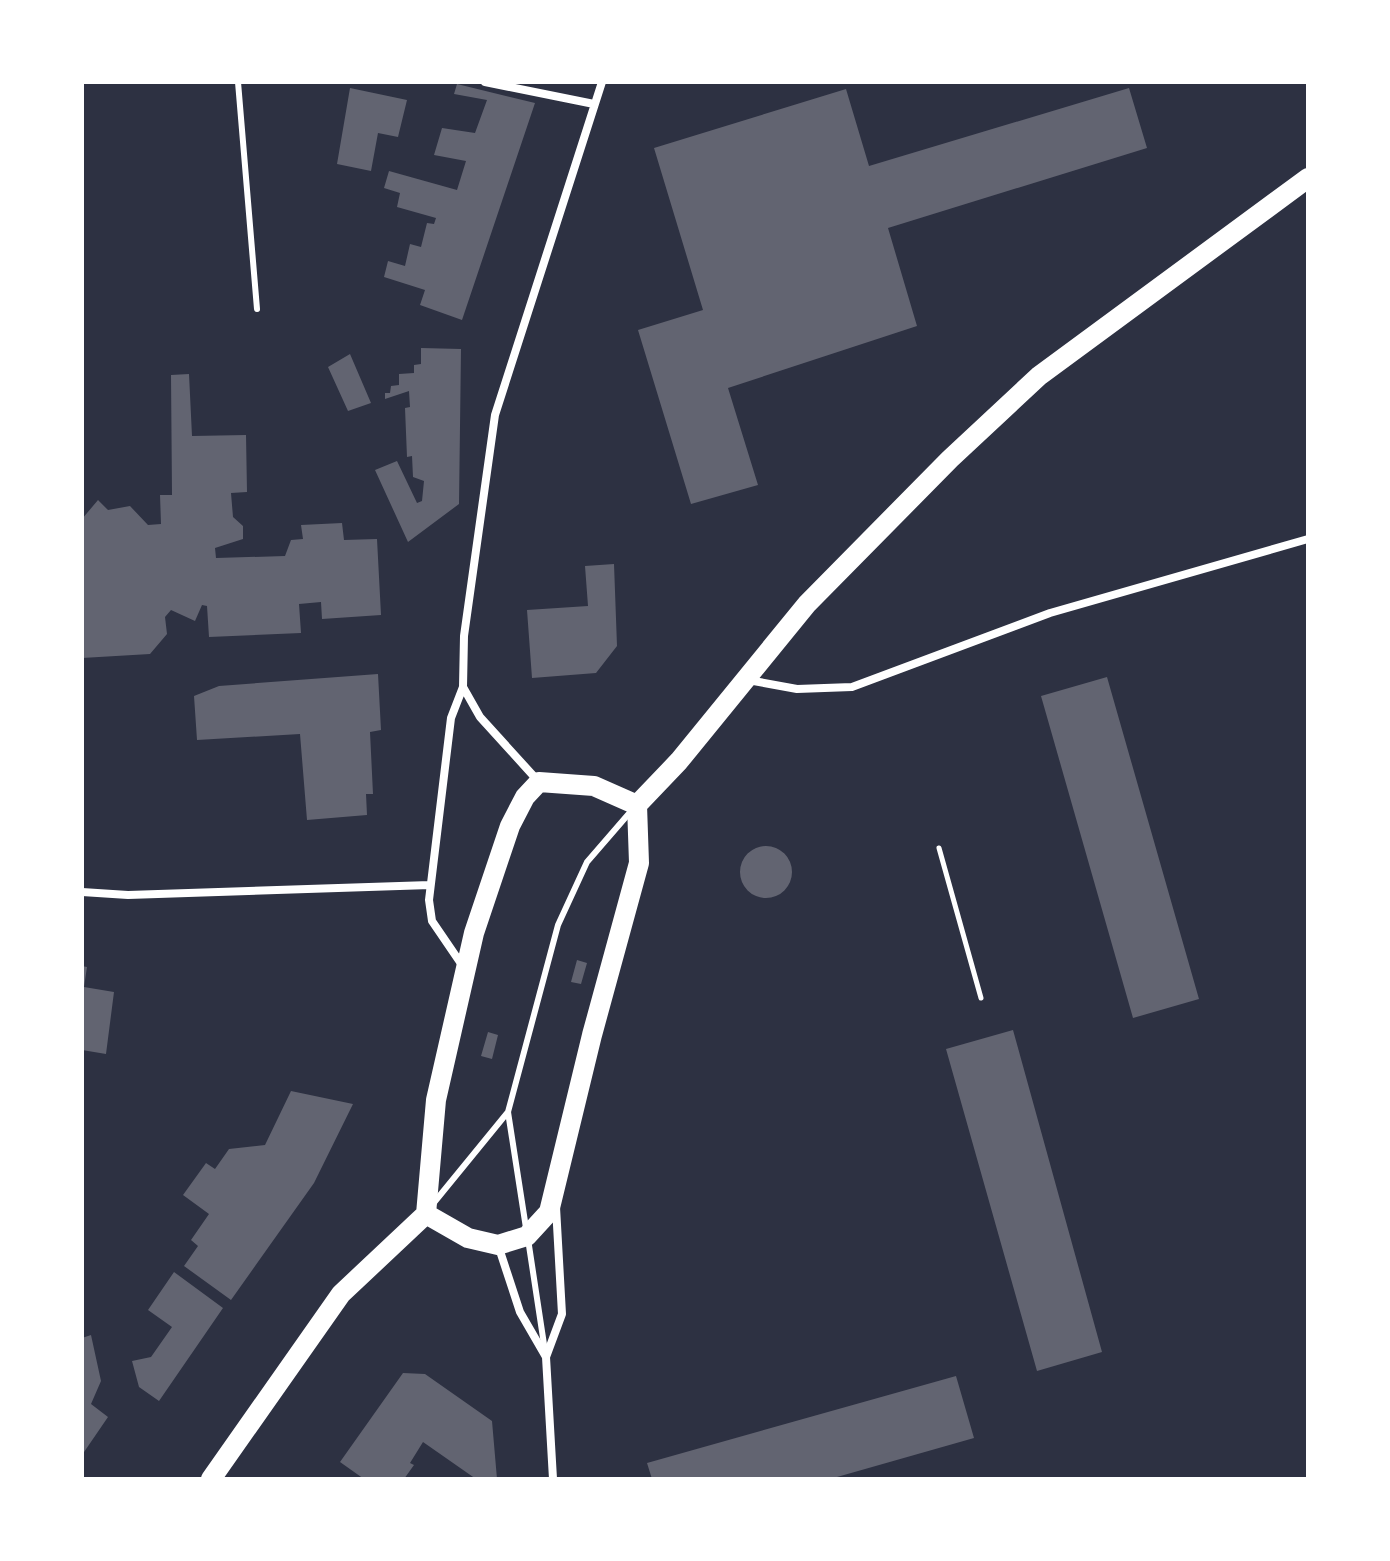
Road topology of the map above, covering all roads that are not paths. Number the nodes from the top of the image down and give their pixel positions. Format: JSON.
{"nodes":[{"id":1,"x":238,"y":82,"type":"edge"},
{"id":2,"x":485,"y":82,"type":"edge"},
{"id":3,"x":602,"y":82,"type":"edge"},
{"id":4,"x":594,"y":104,"type":"junction"},
{"id":5,"x":1308,"y":178,"type":"edge"},
{"id":6,"x":257,"y":309,"type":"dead end"},
{"id":7,"x":1308,"y":539,"type":"edge"},
{"id":8,"x":747,"y":680,"type":"junction"},
{"id":9,"x":463,"y":687,"type":"junction"},
{"id":10,"x":539,"y":782,"type":"junction"},
{"id":11,"x":637,"y":805,"type":"junction"},
{"id":12,"x":430,"y":885,"type":"junction"},
{"id":13,"x":82,"y":892,"type":"edge"},
{"id":14,"x":464,"y":969,"type":"junction"},
{"id":15,"x":508,"y":1112,"type":"junction"},
{"id":16,"x":555,"y":1195,"type":"junction"},
{"id":17,"x":426,"y":1214,"type":"junction"},
{"id":18,"x":527,"y":1236,"type":"junction"},
{"id":19,"x":498,"y":1245,"type":"junction"},
{"id":20,"x":546,"y":1357,"type":"junction"},
{"id":21,"x":211,"y":1479,"type":"edge"},
{"id":22,"x":553,"y":1479,"type":"edge"}],
"edges":[{"from":1,"to":6,"type":"lane"},
{"from":2,"to":4,"type":"street"},
{"from":3,"to":4,"type":"street"},
{"from":4,"to":9,"type":"street"},
{"from":5,"to":8,"type":"main road"},
{"from":7,"to":8,"type":"street"},
{"from":8,"to":11,"type":"main road"},
{"from":9,"to":10,"type":"street"},
{"from":9,"to":12,"type":"street"},
{"from":10,"to":11,"type":"main road"},
{"from":10,"to":14,"type":"main road"},
{"from":11,"to":15,"type":"lane"},
{"from":11,"to":16,"type":"main road"},
{"from":12,"to":13,"type":"street"},
{"from":12,"to":14,"type":"street"},
{"from":14,"to":17,"type":"main road"},
{"from":15,"to":17,"type":"lane"},
{"from":15,"to":18,"type":"lane"},
{"from":16,"to":18,"type":"main road"},
{"from":16,"to":20,"type":"street"},
{"from":17,"to":19,"type":"main road"},
{"from":17,"to":21,"type":"main road"},
{"from":18,"to":19,"type":"main road"},
{"from":18,"to":20,"type":"lane"},
{"from":19,"to":20,"type":"street"},
{"from":20,"to":22,"type":"street"}]}
